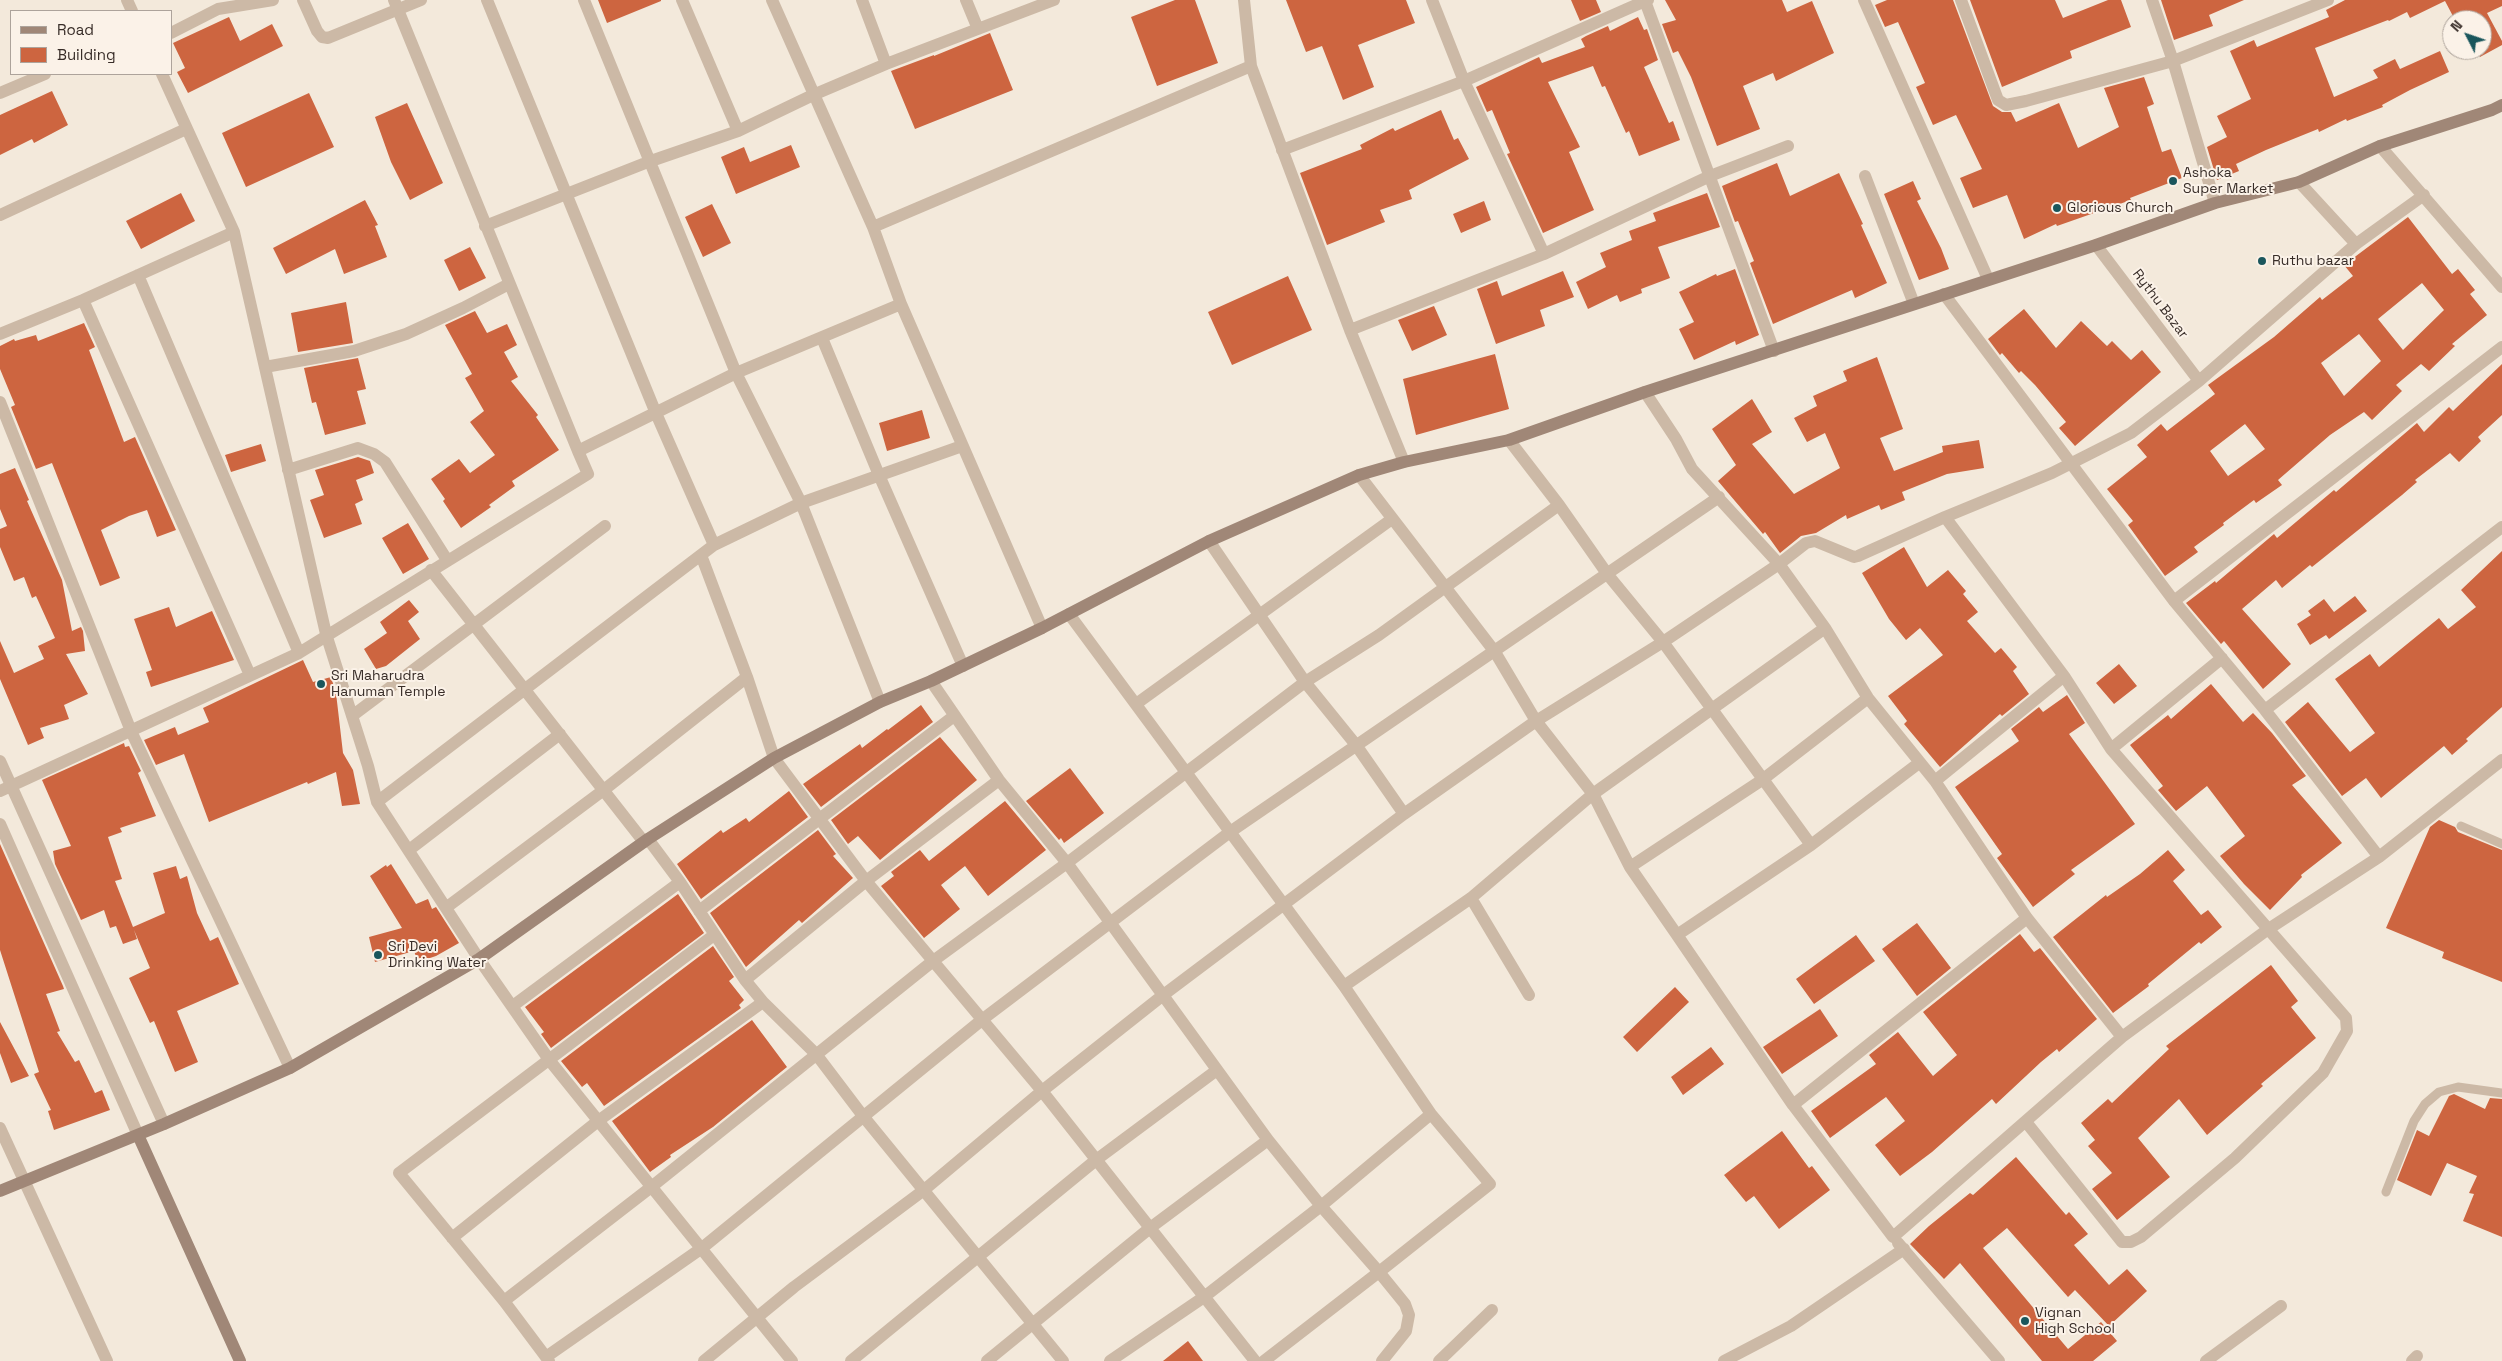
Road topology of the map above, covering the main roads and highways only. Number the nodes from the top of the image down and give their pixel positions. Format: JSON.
{"nodes":[{"id":1,"x":2502,"y":105,"type":"edge"},
{"id":2,"x":138,"y":1135,"type":"junction"},
{"id":3,"x":0,"y":1191,"type":"edge"},
{"id":4,"x":240,"y":1361,"type":"edge"}],
"edges":[{"from":1,"to":2,"type":"main road"},
{"from":2,"to":3,"type":"main road"},
{"from":2,"to":4,"type":"main road"}]}
